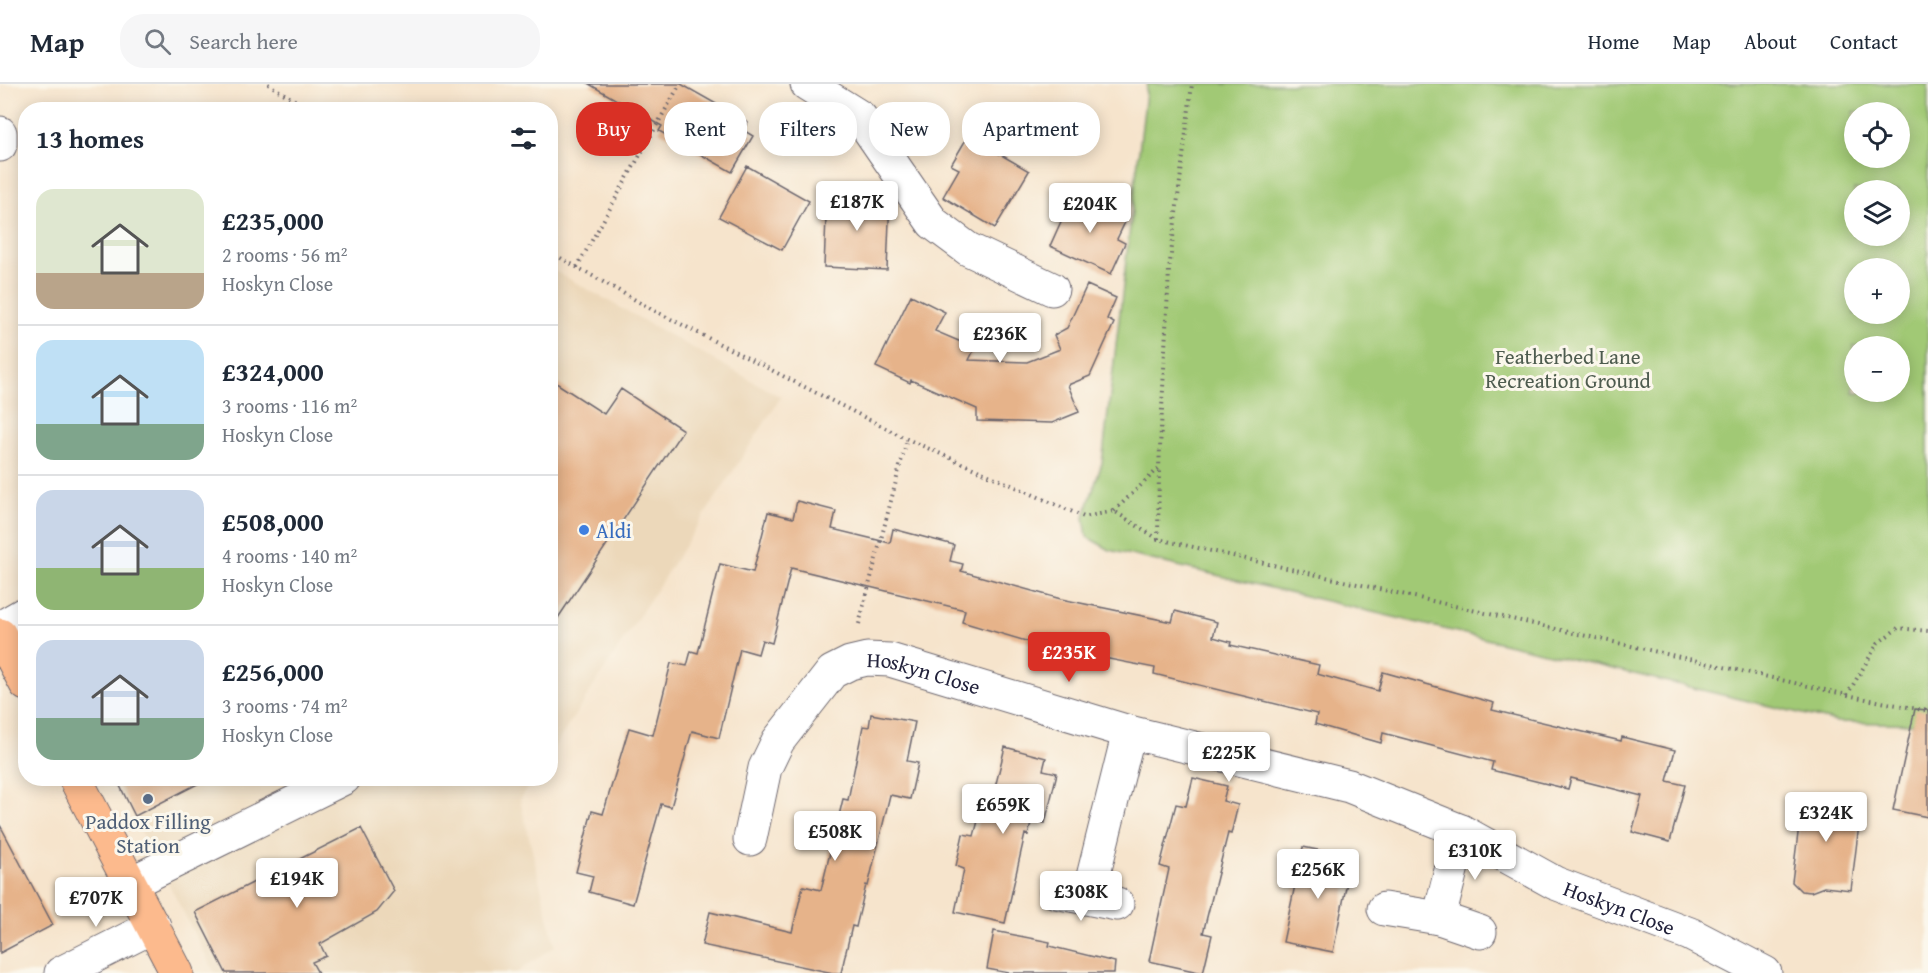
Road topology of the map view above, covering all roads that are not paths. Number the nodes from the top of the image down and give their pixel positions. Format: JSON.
{"nodes":[{"id":1,"x":807,"y":84,"type":"edge"},
{"id":2,"x":0,"y":133,"type":"edge"},
{"id":3,"x":0,"y":145,"type":"edge"},
{"id":4,"x":1052,"y":289,"type":"dead end"},
{"id":5,"x":18,"y":618,"type":"edge"},
{"id":6,"x":0,"y":628,"type":"edge"},
{"id":7,"x":0,"y":635,"type":"edge"},
{"id":8,"x":18,"y":669,"type":"edge"},
{"id":9,"x":1129,"y":732,"type":"junction"},
{"id":10,"x":79,"y":786,"type":"edge"},
{"id":11,"x":328,"y":786,"type":"edge"},
{"id":12,"x":1461,"y":831,"type":"junction"},
{"id":13,"x":750,"y":839,"type":"dead end"},
{"id":14,"x":131,"y":883,"type":"junction"},
{"id":15,"x":1056,"y":892,"type":"dead end"},
{"id":16,"x":1384,"y":909,"type":"dead end"},
{"id":17,"x":1439,"y":918,"type":"junction"},
{"id":18,"x":153,"y":926,"type":"junction"},
{"id":19,"x":1480,"y":932,"type":"dead end"},
{"id":20,"x":61,"y":973,"type":"edge"},
{"id":21,"x":177,"y":973,"type":"edge"},
{"id":22,"x":1765,"y":973,"type":"edge"}],
"edges":[{"from":1,"to":4,"type":"street"},
{"from":2,"to":3,"type":"street"},
{"from":5,"to":6,"type":"street"},
{"from":7,"to":8,"type":"highway"},
{"from":9,"to":12,"type":"street","name":"Hoskyn Close"},
{"from":9,"to":13,"type":"street","name":"Hoskyn Close"},
{"from":9,"to":15,"type":"street"},
{"from":10,"to":14,"type":"highway"},
{"from":11,"to":14,"type":"street"},
{"from":12,"to":17,"type":"street"},
{"from":12,"to":22,"type":"street","name":"Hoskyn Close"},
{"from":14,"to":18,"type":"highway"},
{"from":16,"to":17,"type":"street"},
{"from":17,"to":19,"type":"street"},
{"from":18,"to":20,"type":"street"},
{"from":18,"to":21,"type":"highway"}]}
